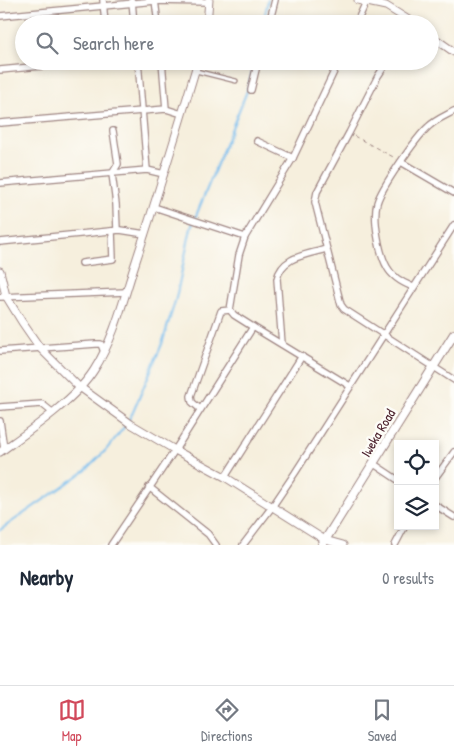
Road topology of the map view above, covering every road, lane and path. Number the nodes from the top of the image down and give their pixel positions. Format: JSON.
{"nodes":[{"id":1,"x":155,"y":0,"type":"edge"},
{"id":2,"x":276,"y":0,"type":"edge"},
{"id":3,"x":358,"y":0,"type":"edge"},
{"id":4,"x":132,"y":1,"type":"edge"},
{"id":5,"x":209,"y":1,"type":"edge"},
{"id":6,"x":366,"y":1,"type":"edge"},
{"id":7,"x":104,"y":3,"type":"edge"},
{"id":8,"x":133,"y":15,"type":"edge"},
{"id":9,"x":157,"y":15,"type":"edge"},
{"id":10,"x":208,"y":15,"type":"edge"},
{"id":11,"x":271,"y":15,"type":"edge"},
{"id":12,"x":360,"y":15,"type":"edge"},
{"id":13,"x":400,"y":15,"type":"edge"},
{"id":14,"x":0,"y":16,"type":"edge"},
{"id":15,"x":439,"y":41,"type":"edge"},
{"id":16,"x":454,"y":52,"type":"edge"},
{"id":17,"x":15,"y":69,"type":"edge"},
{"id":18,"x":0,"y":70,"type":"edge"},
{"id":19,"x":139,"y":70,"type":"edge"},
{"id":20,"x":163,"y":70,"type":"edge"},
{"id":21,"x":256,"y":70,"type":"edge"},
{"id":22,"x":335,"y":70,"type":"edge"},
{"id":23,"x":382,"y":70,"type":"edge"},
{"id":24,"x":195,"y":71,"type":"joint"},
{"id":25,"x":236,"y":80,"type":"dead end"},
{"id":26,"x":251,"y":90,"type":"dead end"},
{"id":27,"x":166,"y":109,"type":"junction"},
{"id":28,"x":142,"y":111,"type":"junction"},
{"id":29,"x":454,"y":111,"type":"edge"},
{"id":30,"x":182,"y":114,"type":"junction"},
{"id":31,"x":0,"y":123,"type":"edge"},
{"id":32,"x":112,"y":130,"type":"dead end"},
{"id":33,"x":349,"y":133,"type":"junction"},
{"id":34,"x":257,"y":141,"type":"dead end"},
{"id":35,"x":293,"y":158,"type":"junction"},
{"id":36,"x":401,"y":162,"type":"junction"},
{"id":37,"x":147,"y":170,"type":"junction"},
{"id":38,"x":112,"y":174,"type":"junction"},
{"id":39,"x":164,"y":174,"type":"junction"},
{"id":40,"x":0,"y":183,"type":"edge"},
{"id":41,"x":454,"y":193,"type":"edge"},
{"id":42,"x":154,"y":207,"type":"junction"},
{"id":43,"x":454,"y":226,"type":"edge"},
{"id":44,"x":114,"y":231,"type":"junction"},
{"id":45,"x":145,"y":234,"type":"junction"},
{"id":46,"x":245,"y":237,"type":"junction"},
{"id":47,"x":0,"y":242,"type":"edge"},
{"id":48,"x":326,"y":249,"type":"junction"},
{"id":49,"x":82,"y":263,"type":"dead end"},
{"id":50,"x":0,"y":271,"type":"edge"},
{"id":51,"x":413,"y":288,"type":"junction"},
{"id":52,"x":126,"y":292,"type":"junction"},
{"id":53,"x":3,"y":297,"type":"edge"},
{"id":54,"x":230,"y":310,"type":"junction"},
{"id":55,"x":253,"y":327,"type":"junction"},
{"id":56,"x":384,"y":334,"type":"junction"},
{"id":57,"x":454,"y":334,"type":"edge"},
{"id":58,"x":282,"y":344,"type":"junction"},
{"id":59,"x":40,"y":348,"type":"junction"},
{"id":60,"x":0,"y":351,"type":"edge"},
{"id":61,"x":104,"y":352,"type":"junction"},
{"id":62,"x":302,"y":356,"type":"junction"},
{"id":63,"x":432,"y":366,"type":"junction"},
{"id":64,"x":454,"y":380,"type":"edge"},
{"id":65,"x":350,"y":386,"type":"junction"},
{"id":66,"x":80,"y":387,"type":"junction"},
{"id":67,"x":0,"y":407,"type":"edge"},
{"id":68,"x":200,"y":409,"type":"junction"},
{"id":69,"x":52,"y":412,"type":"junction"},
{"id":70,"x":0,"y":421,"type":"edge"},
{"id":71,"x":175,"y":450,"type":"junction"},
{"id":72,"x":2,"y":451,"type":"edge"},
{"id":73,"x":454,"y":452,"type":"edge"},
{"id":74,"x":374,"y":464,"type":"junction"},
{"id":75,"x":439,"y":473,"type":"edge"},
{"id":76,"x":225,"y":477,"type":"junction"},
{"id":77,"x":394,"y":477,"type":"edge"},
{"id":78,"x":149,"y":487,"type":"junction"},
{"id":79,"x":272,"y":507,"type":"junction"},
{"id":80,"x":439,"y":507,"type":"edge"},
{"id":81,"x":454,"y":517,"type":"edge"},
{"id":82,"x":403,"y":530,"type":"edge"},
{"id":83,"x":323,"y":543,"type":"edge"},
{"id":84,"x":111,"y":545,"type":"edge"},
{"id":85,"x":216,"y":545,"type":"edge"},
{"id":86,"x":243,"y":545,"type":"edge"},
{"id":87,"x":343,"y":545,"type":"edge"},
{"id":88,"x":394,"y":545,"type":"edge"}],
"edges":[{"from":1,"to":4,"type":"street"},
{"from":1,"to":5,"type":"street"},
{"from":1,"to":9,"type":"street"},
{"from":2,"to":11,"type":"street"},
{"from":3,"to":6,"type":"street"},
{"from":4,"to":7,"type":"street"},
{"from":4,"to":8,"type":"street"},
{"from":5,"to":10,"type":"street"},
{"from":6,"to":12,"type":"street"},
{"from":6,"to":13,"type":"street"},
{"from":7,"to":14,"type":"street"},
{"from":15,"to":16,"type":"street"},
{"from":17,"to":18,"type":"street"},
{"from":19,"to":28,"type":"street"},
{"from":20,"to":27,"type":"street"},
{"from":21,"to":26,"type":"street"},
{"from":22,"to":35,"type":"street"},
{"from":23,"to":33,"type":"street"},
{"from":24,"to":25,"type":"lane"},
{"from":24,"to":30,"type":"street"},
{"from":27,"to":28,"type":"street"},
{"from":27,"to":30,"type":"street"},
{"from":28,"to":31,"type":"street"},
{"from":28,"to":37,"type":"street"},
{"from":29,"to":36,"type":"street"},
{"from":30,"to":39,"type":"street"},
{"from":32,"to":38,"type":"street"},
{"from":33,"to":36,"type":"path"},
{"from":33,"to":48,"type":"street"},
{"from":34,"to":35,"type":"street"},
{"from":35,"to":46,"type":"street"},
{"from":36,"to":41,"type":"street"},
{"from":36,"to":51,"type":"street"},
{"from":37,"to":38,"type":"street"},
{"from":37,"to":39,"type":"street"},
{"from":38,"to":40,"type":"street"},
{"from":38,"to":44,"type":"street"},
{"from":39,"to":42,"type":"street"},
{"from":42,"to":45,"type":"street"},
{"from":42,"to":46,"type":"street"},
{"from":43,"to":51,"type":"street"},
{"from":44,"to":45,"type":"street"},
{"from":44,"to":47,"type":"street"},
{"from":44,"to":49,"type":"street"},
{"from":45,"to":52,"type":"street"},
{"from":46,"to":54,"type":"street"},
{"from":48,"to":56,"type":"street"},
{"from":48,"to":58,"type":"street"},
{"from":50,"to":53,"type":"street"},
{"from":51,"to":56,"type":"street"},
{"from":52,"to":53,"type":"street"},
{"from":52,"to":61,"type":"street"},
{"from":53,"to":59,"type":"street"},
{"from":54,"to":55,"type":"street"},
{"from":54,"to":68,"type":"street"},
{"from":55,"to":58,"type":"street"},
{"from":55,"to":68,"type":"street"},
{"from":56,"to":63,"type":"street"},
{"from":56,"to":65,"type":"street"},
{"from":57,"to":63,"type":"main road","name":"Iweka Road"},
{"from":58,"to":62,"type":"street"},
{"from":59,"to":60,"type":"street"},
{"from":59,"to":61,"type":"street"},
{"from":59,"to":66,"type":"street"},
{"from":61,"to":66,"type":"street"},
{"from":62,"to":65,"type":"street"},
{"from":62,"to":76,"type":"street"},
{"from":63,"to":64,"type":"street"},
{"from":63,"to":74,"type":"main road","name":"Iweka Road"},
{"from":65,"to":79,"type":"street"},
{"from":66,"to":69,"type":"street"},
{"from":66,"to":71,"type":"street"},
{"from":67,"to":69,"type":"street"},
{"from":68,"to":71,"type":"street"},
{"from":69,"to":72,"type":"street"},
{"from":70,"to":72,"type":"street"},
{"from":71,"to":76,"type":"street"},
{"from":71,"to":78,"type":"street"},
{"from":73,"to":75,"type":"street"},
{"from":74,"to":77,"type":"street"},
{"from":74,"to":83,"type":"main road","name":"Iweka Road"},
{"from":76,"to":79,"type":"street"},
{"from":78,"to":84,"type":"street"},
{"from":78,"to":85,"type":"street"},
{"from":79,"to":83,"type":"street"},
{"from":79,"to":86,"type":"street"},
{"from":80,"to":81,"type":"street"},
{"from":82,"to":88,"type":"street"},
{"from":83,"to":87,"type":"street"}]}
